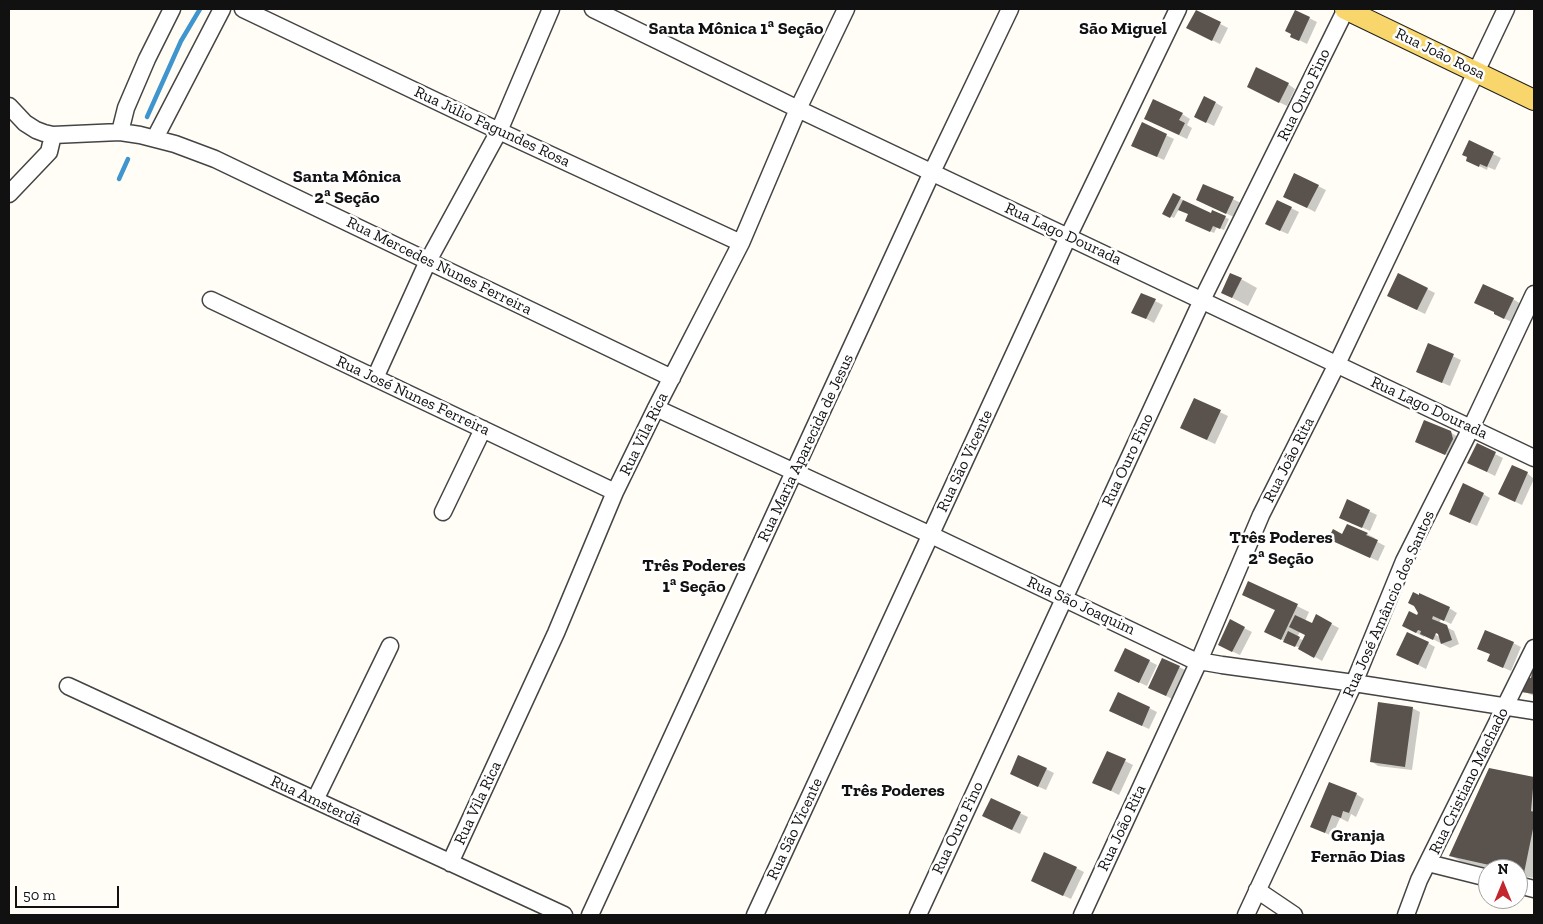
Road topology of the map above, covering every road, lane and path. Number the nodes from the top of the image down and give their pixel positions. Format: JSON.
{"nodes":[{"id":1,"x":172,"y":9,"type":"edge"},
{"id":2,"x":222,"y":9,"type":"edge"},
{"id":3,"x":243,"y":9,"type":"edge"},
{"id":4,"x":550,"y":9,"type":"edge"},
{"id":5,"x":593,"y":9,"type":"edge"},
{"id":6,"x":846,"y":9,"type":"edge"},
{"id":7,"x":1010,"y":9,"type":"edge"},
{"id":8,"x":1178,"y":9,"type":"edge"},
{"id":9,"x":1346,"y":9,"type":"edge"},
{"id":10,"x":1506,"y":9,"type":"edge"},
{"id":11,"x":1475,"y":72,"type":"junction"},
{"id":12,"x":1534,"y":100,"type":"edge"},
{"id":13,"x":9,"y":106,"type":"edge"},
{"id":14,"x":798,"y":109,"type":"junction"},
{"id":15,"x":499,"y":131,"type":"junction"},
{"id":16,"x":52,"y":134,"type":"junction"},
{"id":17,"x":136,"y":134,"type":"junction"},
{"id":18,"x":932,"y":172,"type":"junction"},
{"id":19,"x":9,"y":194,"type":"edge"},
{"id":20,"x":1068,"y":237,"type":"junction"},
{"id":21,"x":741,"y":243,"type":"junction"},
{"id":22,"x":428,"y":261,"type":"junction"},
{"id":23,"x":1534,"y":294,"type":"edge"},
{"id":24,"x":211,"y":300,"type":"dead end"},
{"id":25,"x":1202,"y":300,"type":"junction"},
{"id":26,"x":1337,"y":364,"type":"junction"},
{"id":27,"x":375,"y":378,"type":"junction"},
{"id":28,"x":672,"y":378,"type":"junction"},
{"id":29,"x":656,"y":408,"type":"junction"},
{"id":30,"x":1471,"y":428,"type":"junction"},
{"id":31,"x":484,"y":429,"type":"junction"},
{"id":32,"x":1534,"y":458,"type":"edge"},
{"id":33,"x":795,"y":472,"type":"junction"},
{"id":34,"x":616,"y":492,"type":"junction"},
{"id":35,"x":443,"y":512,"type":"dead end"},
{"id":36,"x":931,"y":535,"type":"junction"},
{"id":37,"x":1064,"y":598,"type":"junction"},
{"id":38,"x":390,"y":646,"type":"dead end"},
{"id":39,"x":1534,"y":648,"type":"edge"},
{"id":40,"x":1199,"y":661,"type":"junction"},
{"id":41,"x":1354,"y":683,"type":"junction"},
{"id":42,"x":68,"y":686,"type":"dead end"},
{"id":43,"x":1506,"y":706,"type":"junction"},
{"id":44,"x":1534,"y":711,"type":"edge"},
{"id":45,"x":315,"y":800,"type":"junction"},
{"id":46,"x":450,"y":862,"type":"junction"},
{"id":47,"x":1428,"y":863,"type":"junction"},
{"id":48,"x":1478,"y":876,"type":"edge"},
{"id":49,"x":1257,"y":890,"type":"junction"},
{"id":50,"x":564,"y":915,"type":"edge"},
{"id":51,"x":590,"y":915,"type":"edge"},
{"id":52,"x":755,"y":915,"type":"edge"},
{"id":53,"x":918,"y":915,"type":"edge"},
{"id":54,"x":1082,"y":915,"type":"edge"},
{"id":55,"x":1246,"y":915,"type":"edge"},
{"id":56,"x":1294,"y":915,"type":"edge"},
{"id":57,"x":1406,"y":915,"type":"edge"}],
"edges":[{"from":1,"to":17,"type":"street"},
{"from":2,"to":17,"type":"street"},
{"from":3,"to":15,"type":"street","name":"Rua Júlio Fagundes Rosa"},
{"from":4,"to":15,"type":"street"},
{"from":5,"to":14,"type":"street","name":"Rua Lago Dourada"},
{"from":6,"to":14,"type":"street","name":"Rua Vila Rica"},
{"from":7,"to":18,"type":"street","name":"Rua Maria Aparecida de Jesus"},
{"from":8,"to":20,"type":"street","name":"Rua São Vicente"},
{"from":9,"to":11,"type":"main road","name":"Rua João Rosa"},
{"from":9,"to":25,"type":"street","name":"Rua Ouro Fino"},
{"from":10,"to":11,"type":"street","name":"Rua João Rita"},
{"from":11,"to":12,"type":"main road","name":"Rua João Rosa"},
{"from":11,"to":26,"type":"street","name":"Rua João Rita"},
{"from":13,"to":16,"type":"street","name":"Rua Mercedes Nunes Ferreira"},
{"from":14,"to":18,"type":"street","name":"Rua Lago Dourada"},
{"from":14,"to":21,"type":"street","name":"Rua Vila Rica"},
{"from":15,"to":21,"type":"street","name":"Rua Júlio Fagundes Rosa"},
{"from":15,"to":22,"type":"street"},
{"from":16,"to":17,"type":"street","name":"Rua Mercedes Nunes Ferreira"},
{"from":16,"to":19,"type":"street"},
{"from":17,"to":22,"type":"street","name":"Rua Mercedes Nunes Ferreira"},
{"from":18,"to":20,"type":"street","name":"Rua Lago Dourada"},
{"from":18,"to":33,"type":"street","name":"Rua Maria Aparecida de Jesus"},
{"from":20,"to":25,"type":"street","name":"Rua Lago Dourada"},
{"from":20,"to":36,"type":"street","name":"Rua São Vicente"},
{"from":21,"to":28,"type":"street","name":"Rua Vila Rica"},
{"from":22,"to":27,"type":"street"},
{"from":22,"to":28,"type":"street","name":"Rua Mercedes Nunes Ferreira"},
{"from":23,"to":30,"type":"street","name":"Rua José Amâncio dos Santos"},
{"from":24,"to":27,"type":"street","name":"Rua José Nunes Ferreira"},
{"from":25,"to":26,"type":"street","name":"Rua Lago Dourada"},
{"from":25,"to":37,"type":"street","name":"Rua Ouro Fino"},
{"from":26,"to":30,"type":"street","name":"Rua Lago Dourada"},
{"from":26,"to":40,"type":"street","name":"Rua João Rita"},
{"from":27,"to":31,"type":"street","name":"Rua José Nunes Ferreira"},
{"from":28,"to":29,"type":"street","name":"Rua Vila Rica"},
{"from":29,"to":33,"type":"street","name":"Rua São Joaquim"},
{"from":29,"to":34,"type":"street","name":"Rua Vila Rica"},
{"from":30,"to":32,"type":"street","name":"Rua Lago Dourada"},
{"from":30,"to":41,"type":"street","name":"Rua José Amâncio dos Santos"},
{"from":31,"to":34,"type":"street","name":"Rua José Nunes Ferreira"},
{"from":31,"to":35,"type":"street"},
{"from":33,"to":36,"type":"street","name":"Rua São Joaquim"},
{"from":33,"to":51,"type":"street","name":"Rua Maria Aparecida de Jesus"},
{"from":34,"to":46,"type":"street","name":"Rua Vila Rica"},
{"from":36,"to":37,"type":"street","name":"Rua São Joaquim"},
{"from":36,"to":52,"type":"street","name":"Rua São Vicente"},
{"from":37,"to":40,"type":"street","name":"Rua São Joaquim"},
{"from":37,"to":53,"type":"street","name":"Rua Ouro Fino"},
{"from":38,"to":45,"type":"street"},
{"from":39,"to":43,"type":"street","name":"Rua Cristiano Machado"},
{"from":40,"to":41,"type":"street","name":"Rua São Joaquim"},
{"from":40,"to":54,"type":"street","name":"Rua João Rita"},
{"from":41,"to":43,"type":"street","name":"Rua São Joaquim"},
{"from":41,"to":49,"type":"street","name":"Rua José Amâncio dos Santos"},
{"from":42,"to":45,"type":"street","name":"Rua Amsterdã"},
{"from":43,"to":44,"type":"street","name":"Rua São Joaquim"},
{"from":43,"to":47,"type":"street","name":"Rua Cristiano Machado"},
{"from":45,"to":46,"type":"street","name":"Rua Amsterdã"},
{"from":46,"to":50,"type":"street","name":"Rua Amsterdã"},
{"from":47,"to":48,"type":"street"},
{"from":47,"to":57,"type":"street","name":"Rua Cristiano Machado"},
{"from":49,"to":55,"type":"street","name":"Rua José Amâncio dos Santos"},
{"from":49,"to":56,"type":"street"}]}
